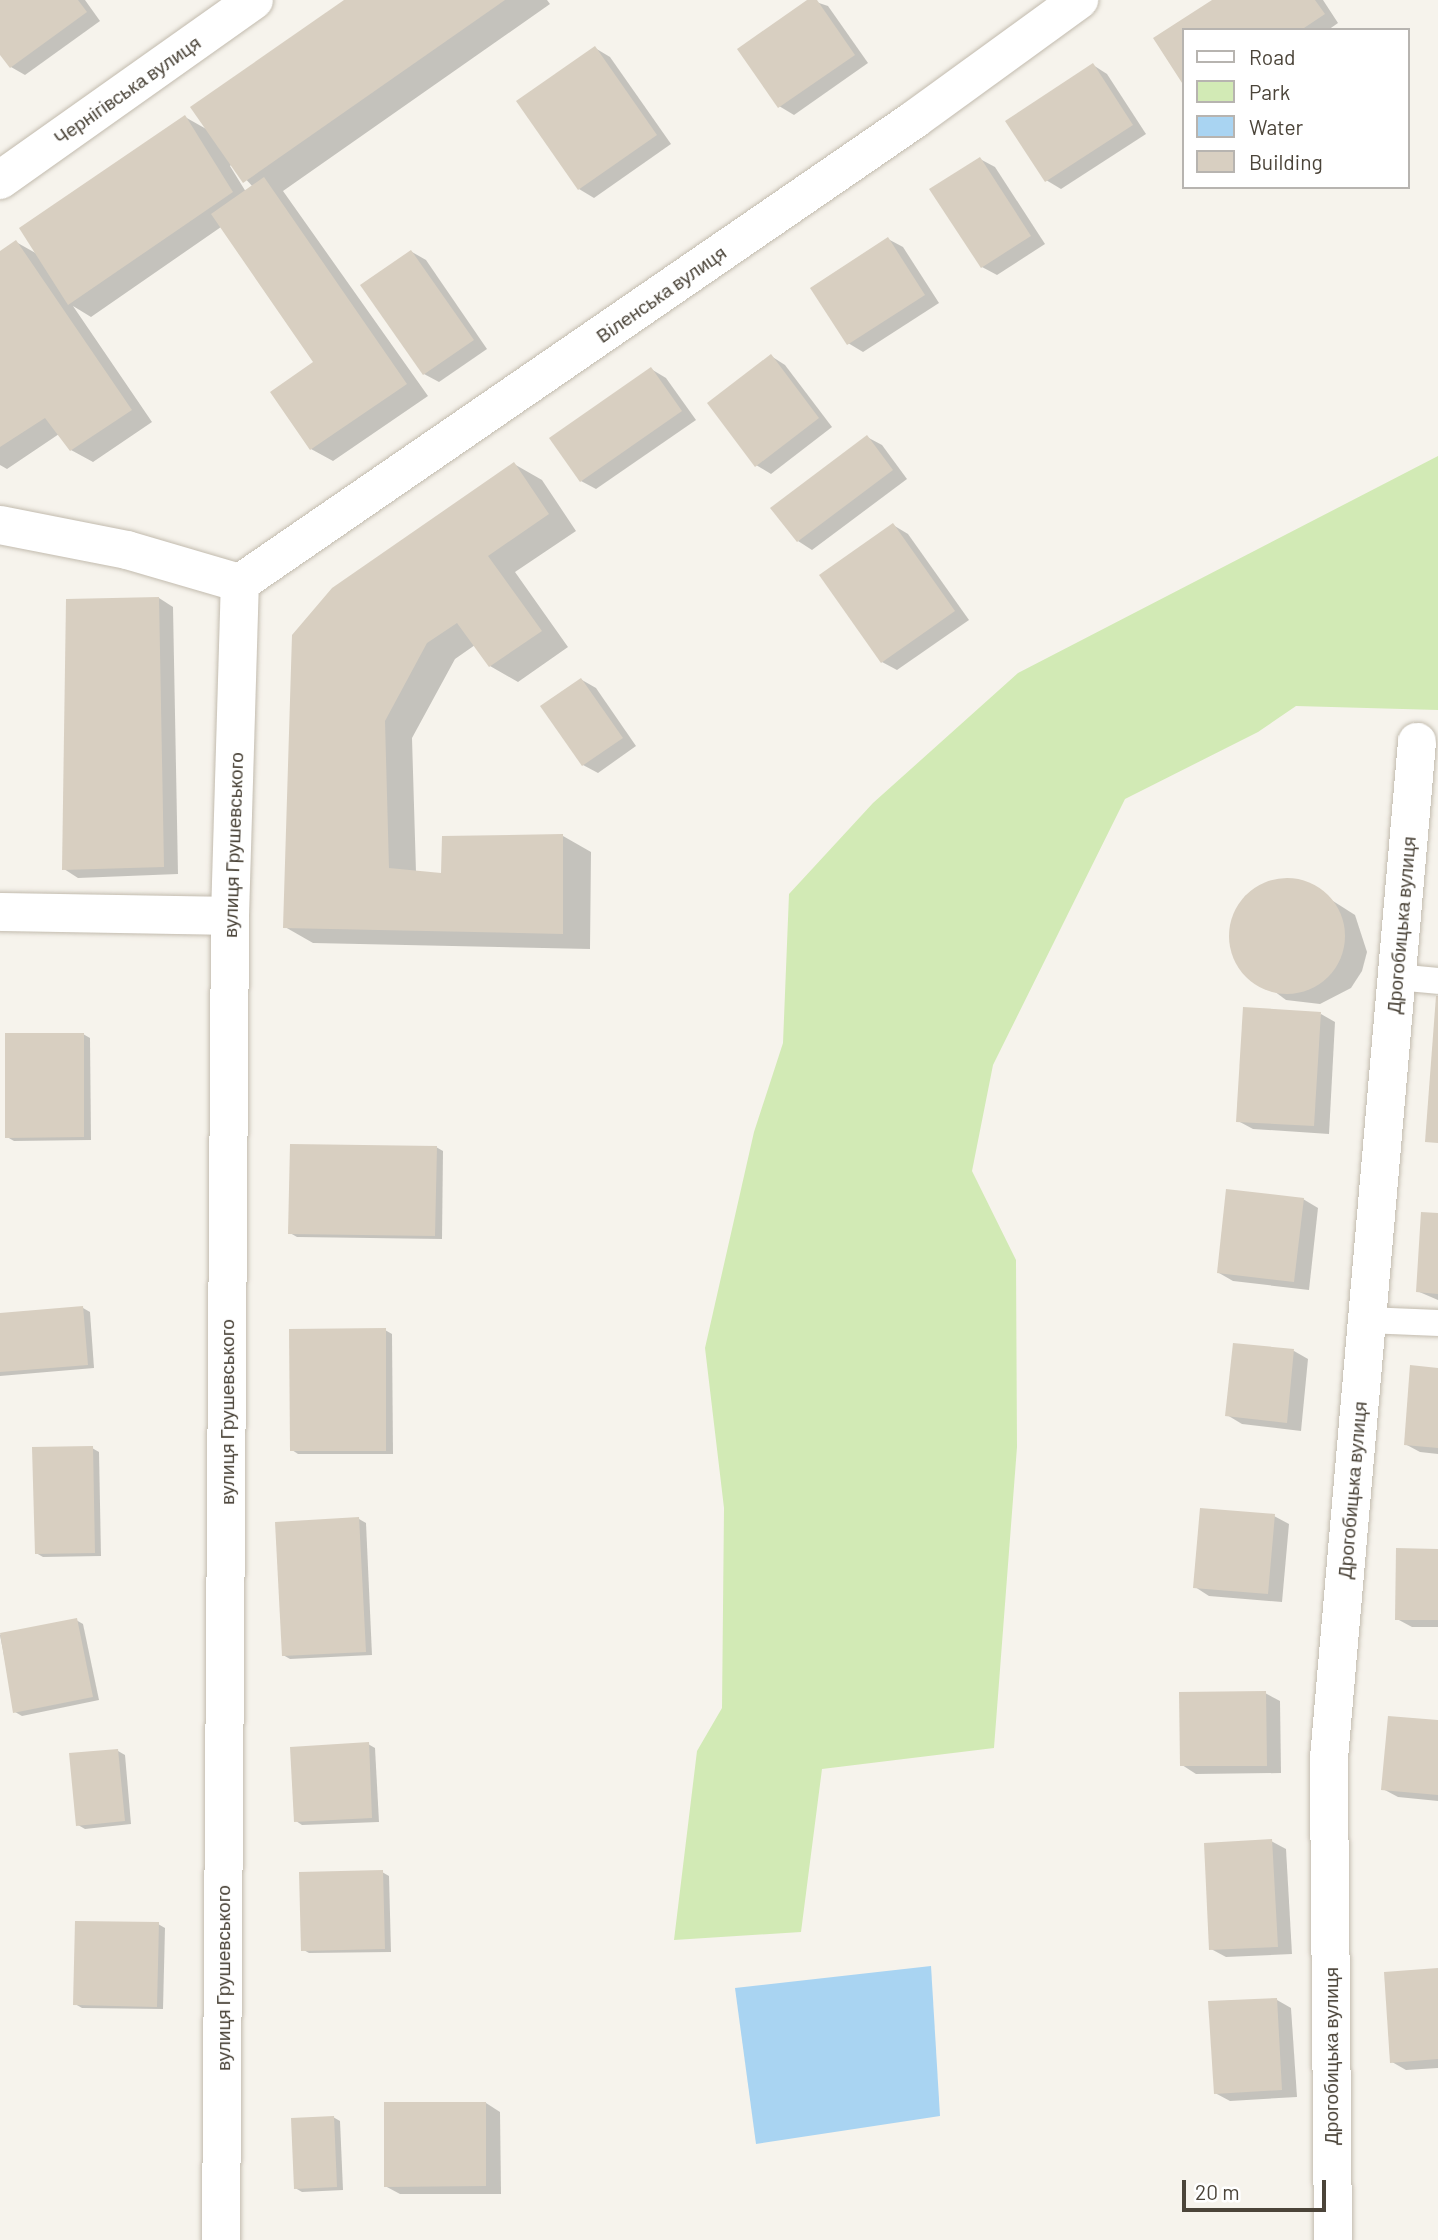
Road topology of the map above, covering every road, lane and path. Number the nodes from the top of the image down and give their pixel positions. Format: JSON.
{"nodes":[{"id":1,"x":254,"y":0,"type":"edge"},
{"id":2,"x":1079,"y":0,"type":"edge"},
{"id":3,"x":0,"y":180,"type":"edge"},
{"id":4,"x":0,"y":525,"type":"edge"},
{"id":5,"x":240,"y":583,"type":"junction"},
{"id":6,"x":1417,"y":742,"type":"dead end"},
{"id":7,"x":0,"y":912,"type":"edge"},
{"id":8,"x":230,"y":916,"type":"junction"},
{"id":9,"x":1396,"y":977,"type":"junction"},
{"id":10,"x":1438,"y":981,"type":"edge"},
{"id":11,"x":1367,"y":1320,"type":"junction"},
{"id":12,"x":1438,"y":1323,"type":"edge"},
{"id":13,"x":222,"y":2240,"type":"edge"},
{"id":14,"x":1333,"y":2240,"type":"edge"}],
"edges":[{"from":1,"to":3,"type":"street","name":"Чернігівська вулиця"},
{"from":2,"to":5,"type":"street","name":"Віленська вулиця"},
{"from":4,"to":5,"type":"street"},
{"from":5,"to":8,"type":"street","name":"вулиця Грушевського"},
{"from":6,"to":9,"type":"street","name":"Дрогобицька вулиця"},
{"from":7,"to":8,"type":"street"},
{"from":8,"to":13,"type":"street","name":"вулиця Грушевського"},
{"from":9,"to":10,"type":"lane"},
{"from":9,"to":11,"type":"street","name":"Дрогобицька вулиця"},
{"from":11,"to":12,"type":"lane"},
{"from":11,"to":14,"type":"street","name":"Дрогобицька вулиця"}]}
